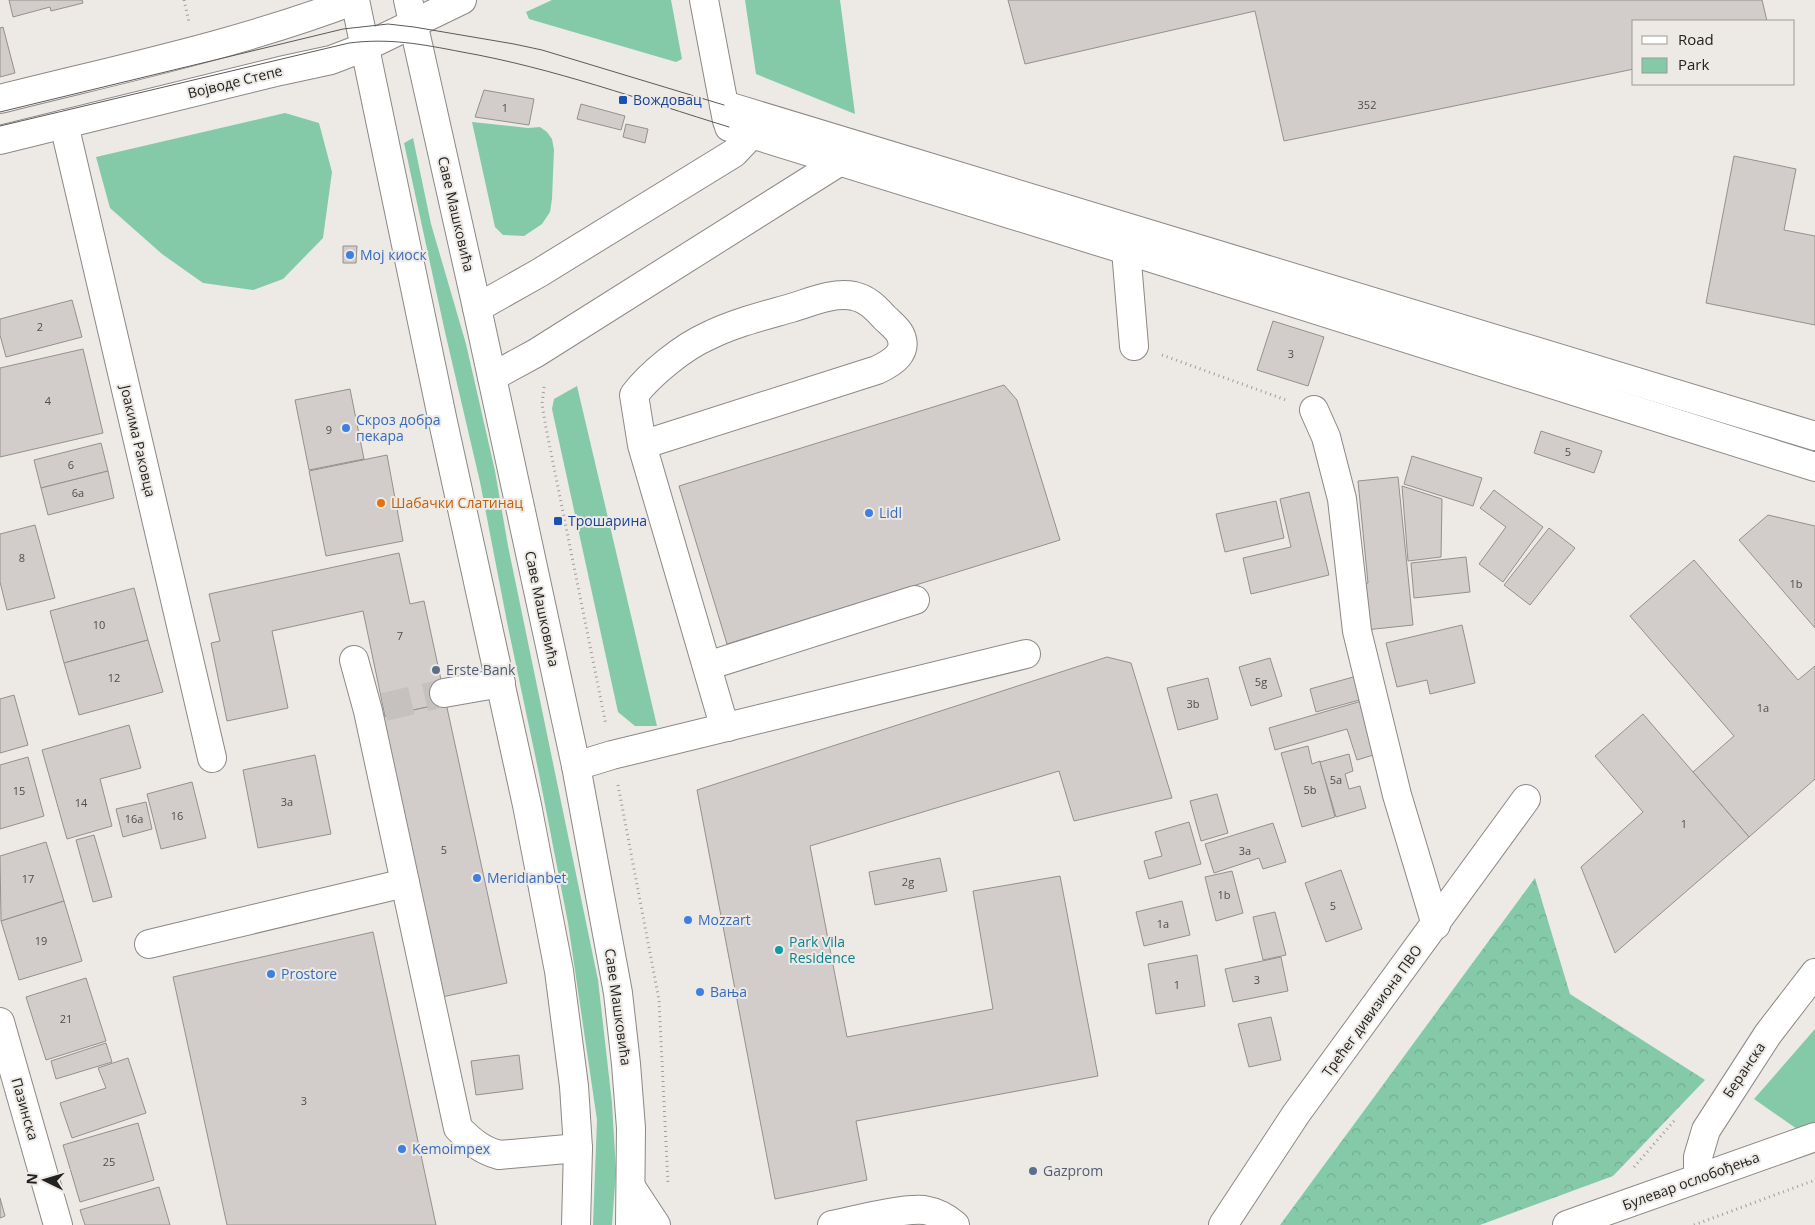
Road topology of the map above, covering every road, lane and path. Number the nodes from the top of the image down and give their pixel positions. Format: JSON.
{"nodes":[{"id":1,"x":184,"y":0,"type":"edge"},
{"id":2,"x":355,"y":0,"type":"edge"},
{"id":3,"x":462,"y":0,"type":"edge"},
{"id":4,"x":704,"y":0,"type":"edge"},
{"id":5,"x":411,"y":12,"type":"edge"},
{"id":6,"x":191,"y":29,"type":"dead end"},
{"id":7,"x":364,"y":47,"type":"junction"},
{"id":8,"x":0,"y":99,"type":"edge"},
{"id":9,"x":64,"y":124,"type":"junction"},
{"id":10,"x":734,"y":130,"type":"junction"},
{"id":11,"x":0,"y":140,"type":"edge"},
{"id":12,"x":839,"y":162,"type":"junction"},
{"id":13,"x":1126,"y":250,"type":"junction"},
{"id":14,"x":477,"y":308,"type":"junction"},
{"id":15,"x":1134,"y":346,"type":"joint"},
{"id":16,"x":492,"y":377,"type":"junction"},
{"id":17,"x":1314,"y":410,"type":"joint"},
{"id":18,"x":1815,"y":436,"type":"edge"},
{"id":19,"x":642,"y":445,"type":"junction"},
{"id":20,"x":1815,"y":467,"type":"edge"},
{"id":21,"x":915,"y":600,"type":"dead end"},
{"id":22,"x":1026,"y":654,"type":"dead end"},
{"id":23,"x":354,"y":660,"type":"dead end"},
{"id":24,"x":707,"y":666,"type":"junction"},
{"id":25,"x":501,"y":684,"type":"junction"},
{"id":26,"x":444,"y":694,"type":"tunnel mouth"},
{"id":27,"x":728,"y":728,"type":"junction"},
{"id":28,"x":212,"y":758,"type":"dead end"},
{"id":29,"x":576,"y":766,"type":"junction"},
{"id":30,"x":1526,"y":799,"type":"dead end"},
{"id":31,"x":405,"y":883,"type":"junction"},
{"id":32,"x":1436,"y":925,"type":"junction"},
{"id":33,"x":149,"y":944,"type":"dead end"},
{"id":34,"x":1815,"y":973,"type":"edge"},
{"id":35,"x":0,"y":1022,"type":"edge"},
{"id":36,"x":1815,"y":1137,"type":"edge"},
{"id":37,"x":578,"y":1148,"type":"junction"},
{"id":38,"x":1698,"y":1178,"type":"junction"},
{"id":39,"x":1815,"y":1180,"type":"edge"},
{"id":40,"x":631,"y":1187,"type":"junction"},
{"id":41,"x":837,"y":1224,"type":"edge"},
{"id":42,"x":58,"y":1225,"type":"edge"},
{"id":43,"x":576,"y":1225,"type":"edge"},
{"id":44,"x":630,"y":1225,"type":"edge"},
{"id":45,"x":656,"y":1225,"type":"edge"},
{"id":46,"x":955,"y":1225,"type":"edge"},
{"id":47,"x":1223,"y":1225,"type":"edge"},
{"id":48,"x":1567,"y":1225,"type":"edge"},
{"id":49,"x":1694,"y":1225,"type":"edge"}],
"edges":[{"from":1,"to":6,"type":"path"},
{"from":2,"to":7,"type":"main road"},
{"from":2,"to":8,"type":"main road"},
{"from":3,"to":5,"type":"main road","name":"Војводе Степе"},
{"from":4,"to":10,"type":"main road"},
{"from":5,"to":7,"type":"main road","name":"Војводе Степе"},
{"from":5,"to":14,"type":"main road","name":"Саве Машковића"},
{"from":7,"to":9,"type":"main road","name":"Војводе Степе"},
{"from":7,"to":25,"type":"main road"},
{"from":9,"to":11,"type":"main road","name":"Војводе Степе"},
{"from":9,"to":28,"type":"main road","name":"Јоакима Раковца"},
{"from":10,"to":12,"type":"main road"},
{"from":10,"to":14,"type":"main road"},
{"from":10,"to":18,"type":"main road"},
{"from":12,"to":13,"type":"main road"},
{"from":12,"to":16,"type":"main road"},
{"from":13,"to":15,"type":"main road"},
{"from":13,"to":20,"type":"main road"},
{"from":14,"to":16,"type":"main road","name":"Саве Машковића"},
{"from":15,"to":17,"type":"path"},
{"from":16,"to":29,"type":"main road","name":"Саве Машковића"},
{"from":17,"to":32,"type":"main road"},
{"from":19,"to":19,"type":"main road"},
{"from":19,"to":24,"type":"main road"},
{"from":21,"to":24,"type":"main road"},
{"from":22,"to":27,"type":"main road"},
{"from":23,"to":31,"type":"main road"},
{"from":24,"to":27,"type":"main road"},
{"from":25,"to":26,"type":"main road"},
{"from":25,"to":37,"type":"main road"},
{"from":27,"to":29,"type":"main road"},
{"from":29,"to":40,"type":"main road","name":"Саве Машковића"},
{"from":30,"to":32,"type":"main road","name":"Трећег дивизиона ПВО"},
{"from":31,"to":33,"type":"main road"},
{"from":31,"to":37,"type":"main road"},
{"from":32,"to":47,"type":"main road","name":"Трећег дивизиона ПВО"},
{"from":34,"to":38,"type":"main road","name":"Беранска"},
{"from":35,"to":42,"type":"main road","name":"Пазинска"},
{"from":36,"to":38,"type":"main road","name":"Булевар ослобођења"},
{"from":37,"to":43,"type":"main road"},
{"from":38,"to":48,"type":"main road","name":"Булевар ослобођења"},
{"from":39,"to":49,"type":"path"},
{"from":40,"to":44,"type":"main road","name":"Саве Машковића"},
{"from":40,"to":45,"type":"main road"},
{"from":41,"to":46,"type":"main road"}]}
